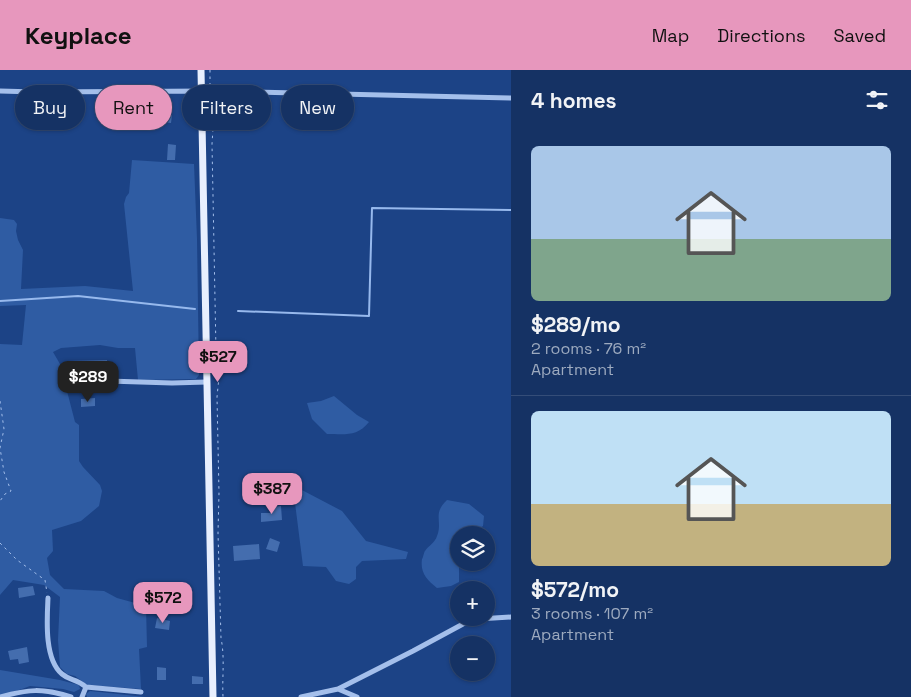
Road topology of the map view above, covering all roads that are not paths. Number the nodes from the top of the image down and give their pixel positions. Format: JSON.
{"nodes":[{"id":1,"x":201,"y":70,"type":"edge"},
{"id":2,"x":201,"y":85,"type":"edge"},
{"id":3,"x":0,"y":91,"type":"edge"},
{"id":4,"x":182,"y":91,"type":"edge"},
{"id":5,"x":271,"y":92,"type":"edge"},
{"id":6,"x":511,"y":98,"type":"edge"},
{"id":7,"x":202,"y":130,"type":"edge"},
{"id":8,"x":108,"y":381,"type":"dead end"},
{"id":9,"x":207,"y":382,"type":"junction"},
{"id":10,"x":48,"y":598,"type":"road end"},
{"id":11,"x":511,"y":617,"type":"edge"},
{"id":12,"x":86,"y":687,"type":"junction"},
{"id":13,"x":338,"y":689,"type":"junction"},
{"id":14,"x":141,"y":692,"type":"dead end"},
{"id":15,"x":0,"y":697,"type":"edge"},
{"id":16,"x":71,"y":697,"type":"edge"},
{"id":17,"x":82,"y":697,"type":"edge"},
{"id":18,"x":213,"y":697,"type":"edge"},
{"id":19,"x":301,"y":697,"type":"edge"},
{"id":20,"x":357,"y":697,"type":"edge"}],
"edges":[{"from":1,"to":2,"type":"main road"},
{"from":3,"to":4,"type":"street"},
{"from":5,"to":6,"type":"street"},
{"from":7,"to":9,"type":"main road"},
{"from":8,"to":9,"type":"street"},
{"from":9,"to":18,"type":"main road"},
{"from":10,"to":12,"type":"street"},
{"from":11,"to":13,"type":"street"},
{"from":12,"to":14,"type":"street"},
{"from":12,"to":17,"type":"street"},
{"from":13,"to":19,"type":"street"},
{"from":13,"to":20,"type":"street"},
{"from":15,"to":16,"type":"street"}]}
